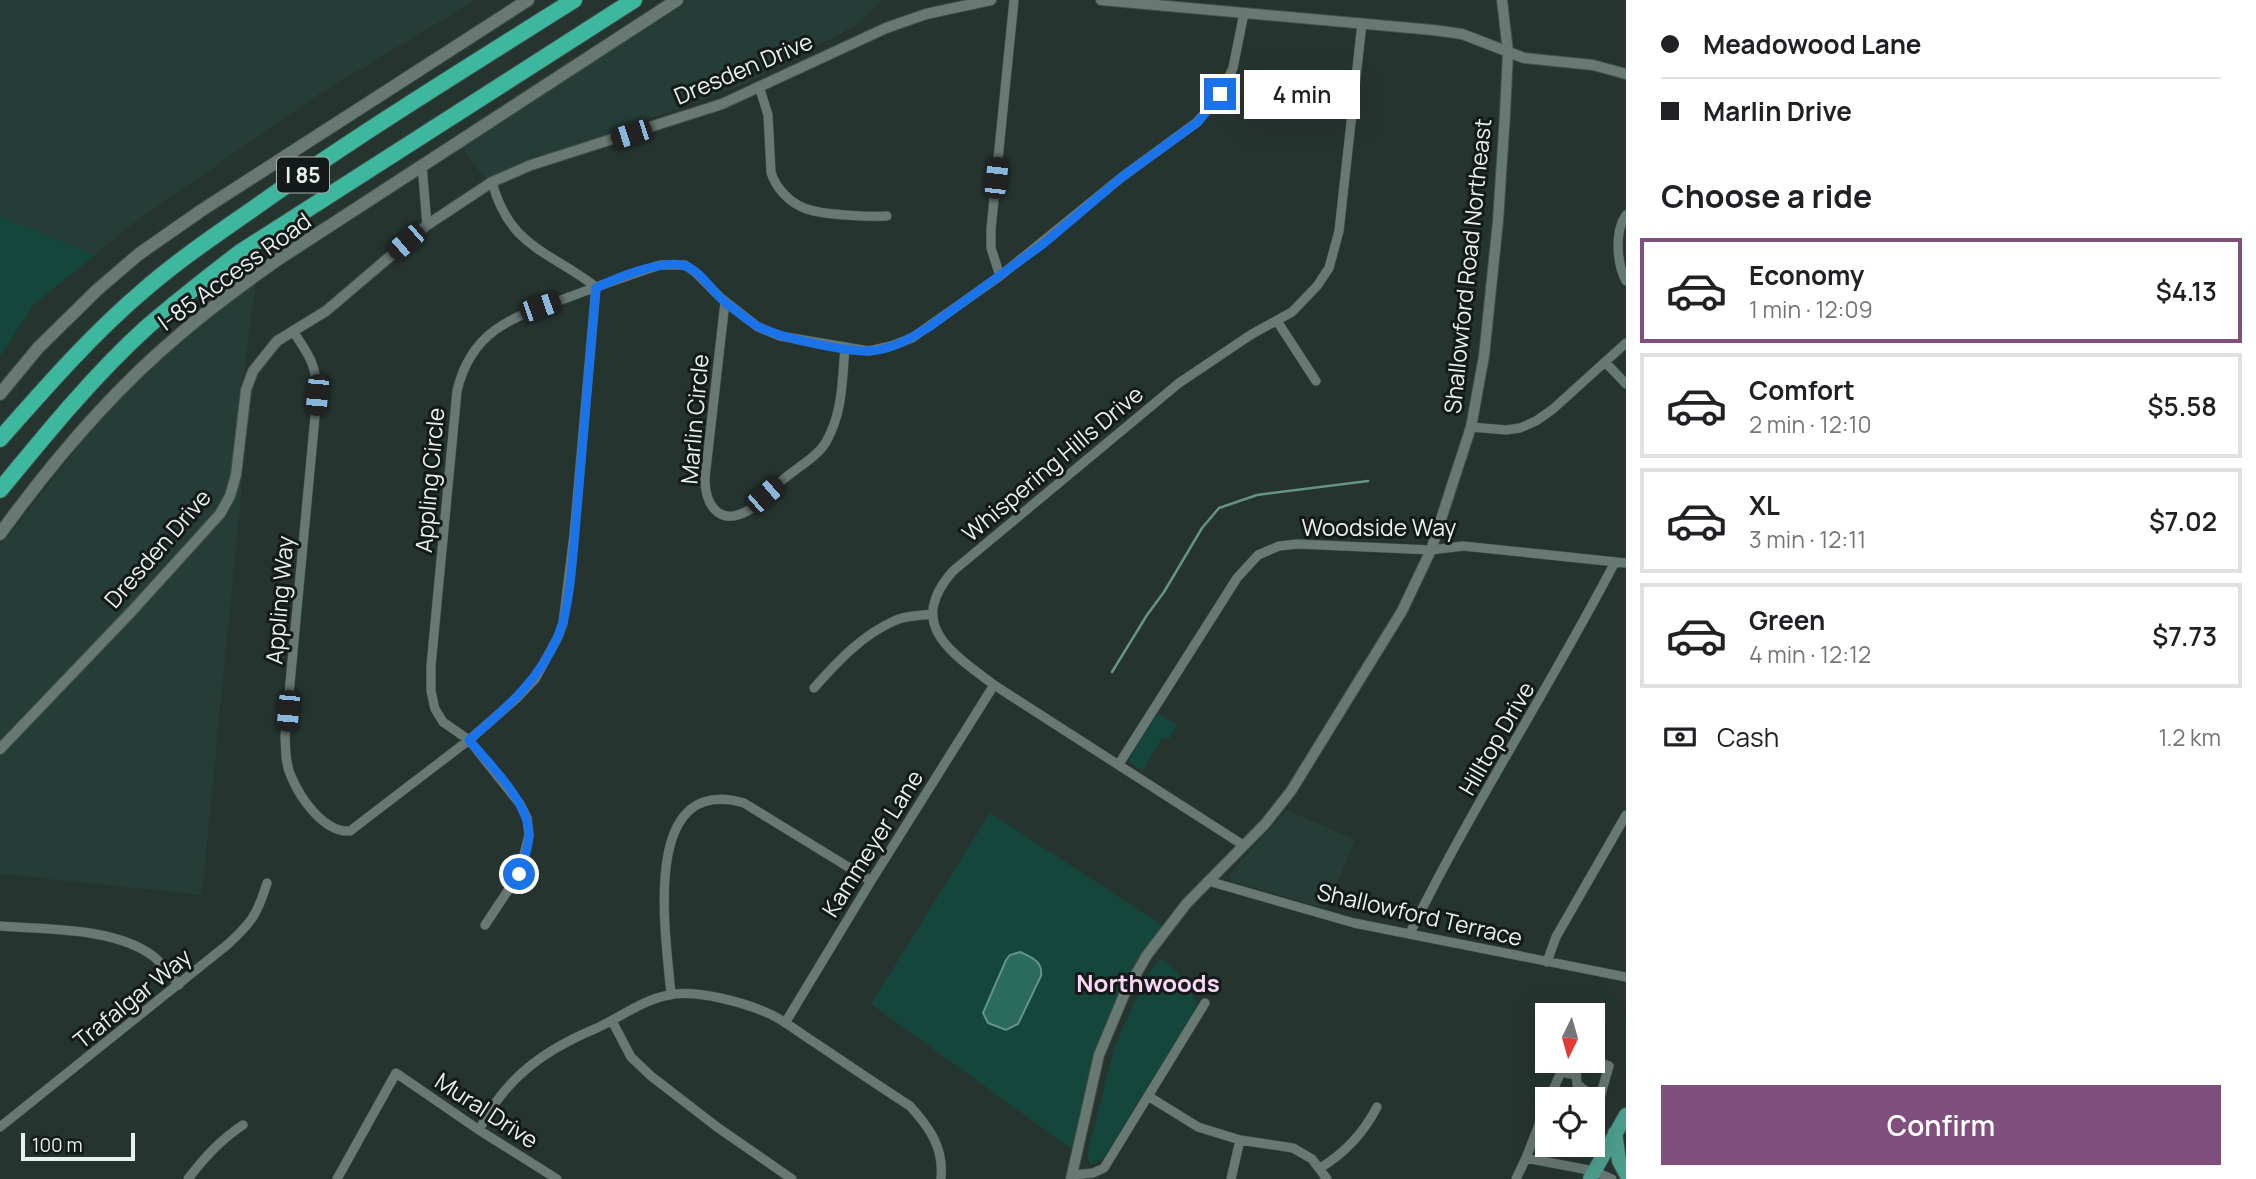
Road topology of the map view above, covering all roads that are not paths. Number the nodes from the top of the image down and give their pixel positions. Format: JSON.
{"nodes":[{"id":1,"x":528,"y":0,"type":"edge"},
{"id":2,"x":574,"y":0,"type":"edge"},
{"id":3,"x":634,"y":0,"type":"edge"},
{"id":4,"x":677,"y":0,"type":"edge"},
{"id":5,"x":991,"y":0,"type":"edge"},
{"id":6,"x":1014,"y":0,"type":"edge"},
{"id":7,"x":1101,"y":0,"type":"edge"},
{"id":8,"x":1502,"y":0,"type":"edge"},
{"id":9,"x":1244,"y":13,"type":"junction"},
{"id":10,"x":1363,"y":23,"type":"junction"},
{"id":11,"x":1508,"y":52,"type":"junction"},
{"id":12,"x":1626,"y":74,"type":"edge"},
{"id":13,"x":759,"y":86,"type":"junction"},
{"id":14,"x":422,"y":165,"type":"junction"},
{"id":15,"x":492,"y":182,"type":"junction"},
{"id":16,"x":1626,"y":215,"type":"edge"},
{"id":17,"x":887,"y":216,"type":"dead end"},
{"id":18,"x":427,"y":225,"type":"junction"},
{"id":19,"x":1000,"y":276,"type":"junction"},
{"id":20,"x":1626,"y":281,"type":"edge"},
{"id":21,"x":596,"y":288,"type":"junction"},
{"id":22,"x":725,"y":302,"type":"junction"},
{"id":23,"x":1277,"y":321,"type":"junction"},
{"id":24,"x":293,"y":331,"type":"junction"},
{"id":25,"x":1626,"y":343,"type":"edge"},
{"id":26,"x":845,"y":348,"type":"junction"},
{"id":27,"x":1605,"y":363,"type":"junction"},
{"id":28,"x":1316,"y":381,"type":"dead end"},
{"id":29,"x":1626,"y":384,"type":"edge"},
{"id":30,"x":0,"y":394,"type":"edge"},
{"id":31,"x":1471,"y":427,"type":"junction"},
{"id":32,"x":0,"y":439,"type":"edge"},
{"id":33,"x":0,"y":490,"type":"edge"},
{"id":34,"x":0,"y":534,"type":"edge"},
{"id":35,"x":1431,"y":550,"type":"junction"},
{"id":36,"x":1615,"y":562,"type":"junction"},
{"id":37,"x":1626,"y":563,"type":"edge"},
{"id":38,"x":932,"y":614,"type":"junction"},
{"id":39,"x":994,"y":685,"type":"junction"},
{"id":40,"x":814,"y":688,"type":"dead end"},
{"id":41,"x":469,"y":740,"type":"junction"},
{"id":42,"x":0,"y":749,"type":"edge"},
{"id":43,"x":1119,"y":764,"type":"junction"},
{"id":44,"x":1626,"y":815,"type":"edge"},
{"id":45,"x":1242,"y":845,"type":"junction"},
{"id":46,"x":871,"y":881,"type":"junction"},
{"id":47,"x":1208,"y":881,"type":"junction"},
{"id":48,"x":267,"y":883,"type":"dead end"},
{"id":49,"x":485,"y":925,"type":"dead end"},
{"id":50,"x":0,"y":926,"type":"edge"},
{"id":51,"x":1409,"y":933,"type":"junction"},
{"id":52,"x":1547,"y":962,"type":"junction"},
{"id":53,"x":1626,"y":978,"type":"edge"},
{"id":54,"x":179,"y":985,"type":"junction"},
{"id":55,"x":671,"y":994,"type":"junction"},
{"id":56,"x":1205,"y":1003,"type":"dead end"},
{"id":57,"x":612,"y":1021,"type":"junction"},
{"id":58,"x":785,"y":1023,"type":"junction"},
{"id":59,"x":1605,"y":1065,"type":"edge"},
{"id":60,"x":1576,"y":1073,"type":"edge"},
{"id":61,"x":1576,"y":1076,"type":"junction"},
{"id":62,"x":1554,"y":1087,"type":"edge"},
{"id":63,"x":1148,"y":1096,"type":"junction"},
{"id":64,"x":1377,"y":1107,"type":"dead end"},
{"id":65,"x":1626,"y":1115,"type":"edge"},
{"id":66,"x":243,"y":1125,"type":"dead end"},
{"id":67,"x":0,"y":1127,"type":"edge"},
{"id":68,"x":480,"y":1130,"type":"junction"},
{"id":69,"x":1615,"y":1133,"type":"junction"},
{"id":70,"x":1535,"y":1135,"type":"edge"},
{"id":71,"x":1240,"y":1140,"type":"junction"},
{"id":72,"x":1526,"y":1158,"type":"junction"},
{"id":73,"x":1320,"y":1168,"type":"junction"},
{"id":74,"x":1626,"y":1174,"type":"edge"},
{"id":75,"x":1592,"y":1175,"type":"edge"},
{"id":76,"x":1071,"y":1177,"type":"edge"},
{"id":77,"x":188,"y":1179,"type":"edge"},
{"id":78,"x":337,"y":1179,"type":"edge"},
{"id":79,"x":558,"y":1179,"type":"edge"},
{"id":80,"x":792,"y":1179,"type":"edge"},
{"id":81,"x":941,"y":1179,"type":"edge"},
{"id":82,"x":1231,"y":1179,"type":"edge"},
{"id":83,"x":1327,"y":1179,"type":"edge"},
{"id":84,"x":1516,"y":1179,"type":"edge"},
{"id":85,"x":1612,"y":1179,"type":"edge"}],
"edges":[{"from":1,"to":30,"type":"main road"},
{"from":2,"to":32,"type":"highway","number":"I 85"},
{"from":3,"to":33,"type":"highway","number":"I 85"},
{"from":4,"to":14,"type":"main road","name":"I-85 Access Road"},
{"from":5,"to":13,"type":"street","name":"Dresden Drive"},
{"from":6,"to":19,"type":"street"},
{"from":7,"to":9,"type":"street"},
{"from":8,"to":11,"type":"street","name":"Shallowford Road Northeast"},
{"from":9,"to":10,"type":"street"},
{"from":9,"to":19,"type":"street","name":"Appling Circle"},
{"from":10,"to":11,"type":"street"},
{"from":10,"to":23,"type":"street","name":"Whispering Hills Drive"},
{"from":11,"to":12,"type":"street"},
{"from":11,"to":31,"type":"street","name":"Shallowford Road Northeast"},
{"from":13,"to":15,"type":"street","name":"Dresden Drive"},
{"from":13,"to":17,"type":"street"},
{"from":14,"to":18,"type":"street"},
{"from":14,"to":34,"type":"main road","name":"I-85 Access Road"},
{"from":15,"to":18,"type":"street","name":"Dresden Drive"},
{"from":15,"to":21,"type":"street"},
{"from":16,"to":20,"type":"street"},
{"from":18,"to":24,"type":"street","name":"Dresden Drive"},
{"from":19,"to":26,"type":"street","name":"Appling Circle"},
{"from":21,"to":22,"type":"street","name":"Appling Circle"},
{"from":21,"to":41,"type":"street"},
{"from":21,"to":41,"type":"street","name":"Appling Circle"},
{"from":22,"to":26,"type":"street","name":"Appling Circle"},
{"from":22,"to":26,"type":"street","name":"Marlin Circle"},
{"from":23,"to":28,"type":"street"},
{"from":23,"to":38,"type":"street","name":"Whispering Hills Drive"},
{"from":24,"to":41,"type":"street","name":"Appling Way"},
{"from":24,"to":42,"type":"street","name":"Dresden Drive"},
{"from":25,"to":27,"type":"street"},
{"from":27,"to":29,"type":"street"},
{"from":27,"to":31,"type":"street"},
{"from":31,"to":35,"type":"street","name":"Shallowford Road Northeast"},
{"from":35,"to":36,"type":"street","name":"Woodside Way"},
{"from":35,"to":43,"type":"street","name":"Woodside Way"},
{"from":35,"to":45,"type":"street","name":"Shallowford Road Northeast"},
{"from":36,"to":37,"type":"street","name":"Woodside Way"},
{"from":36,"to":51,"type":"street","name":"Hilltop Drive"},
{"from":38,"to":39,"type":"street"},
{"from":38,"to":40,"type":"street"},
{"from":39,"to":43,"type":"street"},
{"from":39,"to":46,"type":"street","name":"Kammeyer Lane"},
{"from":41,"to":49,"type":"street","name":"Appling Circle"},
{"from":43,"to":45,"type":"street"},
{"from":44,"to":52,"type":"street"},
{"from":45,"to":47,"type":"street","name":"Shallowford Road Northeast"},
{"from":46,"to":55,"type":"street"},
{"from":46,"to":58,"type":"street","name":"Kammeyer Lane"},
{"from":47,"to":51,"type":"street","name":"Shallowford Terrace"},
{"from":47,"to":76,"type":"street","name":"Shallowford Road Northeast"},
{"from":48,"to":54,"type":"street","name":"Trafalgar Way"},
{"from":50,"to":54,"type":"street"},
{"from":51,"to":52,"type":"street","name":"Shallowford Terrace"},
{"from":52,"to":53,"type":"street","name":"Shallowford Terrace"},
{"from":54,"to":67,"type":"street","name":"Trafalgar Way"},
{"from":55,"to":57,"type":"street"},
{"from":55,"to":58,"type":"street"},
{"from":56,"to":63,"type":"street"},
{"from":57,"to":68,"type":"street"},
{"from":57,"to":80,"type":"street"},
{"from":58,"to":81,"type":"street"},
{"from":59,"to":61,"type":"street"},
{"from":60,"to":61,"type":"street"},
{"from":61,"to":62,"type":"street"},
{"from":63,"to":71,"type":"street"},
{"from":63,"to":76,"type":"street"},
{"from":64,"to":73,"type":"street"},
{"from":65,"to":69,"type":"main road"},
{"from":66,"to":77,"type":"street"},
{"from":68,"to":78,"type":"street","name":"Mural Drive"},
{"from":68,"to":79,"type":"street","name":"Mural Drive"},
{"from":69,"to":74,"type":"main road"},
{"from":69,"to":75,"type":"main road"},
{"from":70,"to":72,"type":"street"},
{"from":71,"to":73,"type":"street"},
{"from":71,"to":82,"type":"street"},
{"from":72,"to":75,"type":"street"},
{"from":72,"to":84,"type":"street"},
{"from":73,"to":83,"type":"street"},
{"from":75,"to":85,"type":"street"}]}
